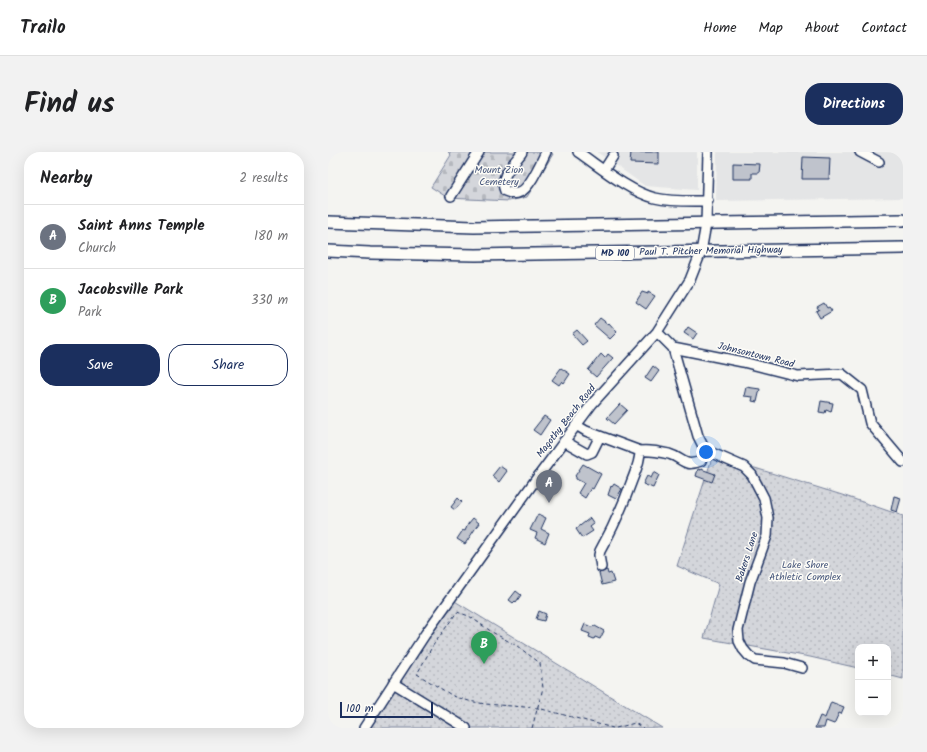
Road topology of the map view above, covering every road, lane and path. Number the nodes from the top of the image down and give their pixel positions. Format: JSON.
{"nodes":[{"id":1,"x":479,"y":152,"type":"edge"},
{"id":2,"x":522,"y":152,"type":"edge"},
{"id":3,"x":546,"y":152,"type":"edge"},
{"id":4,"x":578,"y":152,"type":"edge"},
{"id":5,"x":708,"y":152,"type":"edge"},
{"id":6,"x":860,"y":152,"type":"edge"},
{"id":7,"x":613,"y":156,"type":"dead end"},
{"id":8,"x":879,"y":162,"type":"dead end"},
{"id":9,"x":604,"y":170,"type":"junction"},
{"id":10,"x":451,"y":196,"type":"dead end"},
{"id":11,"x":708,"y":201,"type":"junction"},
{"id":12,"x":328,"y":218,"type":"edge"},
{"id":13,"x":903,"y":220,"type":"edge"},
{"id":14,"x":328,"y":222,"type":"edge"},
{"id":15,"x":366,"y":224,"type":"junction"},
{"id":16,"x":706,"y":224,"type":"junction"},
{"id":17,"x":903,"y":248,"type":"edge"},
{"id":18,"x":328,"y":251,"type":"edge"},
{"id":19,"x":700,"y":252,"type":"junction"},
{"id":20,"x":370,"y":253,"type":"junction"},
{"id":21,"x":328,"y":255,"type":"edge"},
{"id":22,"x":657,"y":332,"type":"junction"},
{"id":23,"x":673,"y":348,"type":"junction"},
{"id":24,"x":576,"y":426,"type":"junction"},
{"id":25,"x":600,"y":436,"type":"junction"},
{"id":26,"x":564,"y":441,"type":"junction"},
{"id":27,"x":705,"y":450,"type":"junction"},
{"id":28,"x":640,"y":451,"type":"junction"},
{"id":29,"x":903,"y":462,"type":"edge"},
{"id":30,"x":601,"y":567,"type":"dead end"},
{"id":31,"x":802,"y":668,"type":"dead end"},
{"id":32,"x":393,"y":683,"type":"junction"},
{"id":33,"x":538,"y":708,"type":"junction"},
{"id":34,"x":364,"y":728,"type":"edge"},
{"id":35,"x":466,"y":728,"type":"edge"},
{"id":36,"x":532,"y":728,"type":"edge"},
{"id":37,"x":613,"y":728,"type":"edge"},
{"id":38,"x":616,"y":728,"type":"edge"},
{"id":39,"x":643,"y":728,"type":"edge"}],
"edges":[{"from":1,"to":10,"type":"street"},
{"from":2,"to":3,"type":"street"},
{"from":4,"to":9,"type":"street"},
{"from":5,"to":11,"type":"street","name":"Magothy Beach Road"},
{"from":6,"to":8,"type":"street"},
{"from":7,"to":9,"type":"street"},
{"from":9,"to":11,"type":"street"},
{"from":11,"to":16,"type":"street","name":"Magothy Beach Road"},
{"from":12,"to":15,"type":"main road"},
{"from":13,"to":16,"type":"main road"},
{"from":14,"to":15,"type":"main road"},
{"from":15,"to":16,"type":"main road"},
{"from":16,"to":19,"type":"street","name":"Magothy Beach Road"},
{"from":17,"to":19,"type":"main road","name":"Paul T. Pitcher Memorial Highway","number":"MD 100"},
{"from":18,"to":20,"type":"main road","name":"Paul T. Pitcher Memorial Highway","number":"MD 100"},
{"from":19,"to":20,"type":"main road","name":"Paul T. Pitcher Memorial Highway","number":"MD 100"},
{"from":19,"to":22,"type":"street","name":"Magothy Beach Road"},
{"from":20,"to":21,"type":"main road"},
{"from":22,"to":23,"type":"street"},
{"from":22,"to":24,"type":"street","name":"Magothy Beach Road"},
{"from":23,"to":27,"type":"street"},
{"from":23,"to":29,"type":"street","name":"Johnsontown Road"},
{"from":24,"to":25,"type":"street"},
{"from":24,"to":26,"type":"street","name":"Magothy Beach Road"},
{"from":25,"to":26,"type":"street"},
{"from":25,"to":28,"type":"street"},
{"from":26,"to":32,"type":"street","name":"Magothy Beach Road"},
{"from":27,"to":28,"type":"street"},
{"from":27,"to":31,"type":"street","name":"Bakers Lane"},
{"from":28,"to":30,"type":"street"},
{"from":32,"to":34,"type":"street","name":"Magothy Beach Road"},
{"from":32,"to":35,"type":"street"},
{"from":33,"to":33,"type":"path"},
{"from":33,"to":36,"type":"path"},
{"from":33,"to":37,"type":"path"},
{"from":38,"to":39,"type":"path"}]}
